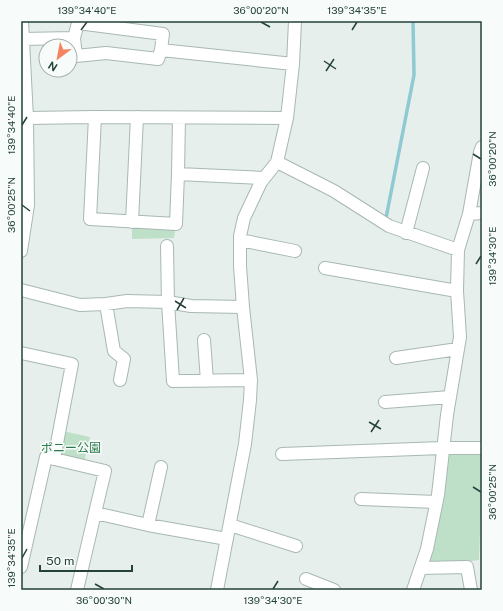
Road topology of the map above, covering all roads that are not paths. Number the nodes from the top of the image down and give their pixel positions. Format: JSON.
{"nodes":[{"id":1,"x":22,"y":21,"type":"edge"},
{"id":2,"x":295,"y":21,"type":"edge"},
{"id":3,"x":74,"y":38,"type":"edge"},
{"id":4,"x":22,"y":39,"type":"junction"},
{"id":5,"x":38,"y":39,"type":"edge"},
{"id":6,"x":161,"y":50,"type":"junction"},
{"id":7,"x":78,"y":56,"type":"edge"},
{"id":8,"x":292,"y":64,"type":"junction"},
{"id":9,"x":95,"y":117,"type":"junction"},
{"id":10,"x":137,"y":117,"type":"junction"},
{"id":11,"x":27,"y":118,"type":"junction"},
{"id":12,"x":179,"y":118,"type":"junction"},
{"id":13,"x":287,"y":118,"type":"junction"},
{"id":14,"x":482,"y":147,"type":"edge"},
{"id":15,"x":277,"y":162,"type":"junction"},
{"id":16,"x":423,"y":168,"type":"dead end"},
{"id":17,"x":178,"y":174,"type":"junction"},
{"id":18,"x":264,"y":178,"type":"junction"},
{"id":19,"x":482,"y":213,"type":"edge"},
{"id":20,"x":469,"y":214,"type":"junction"},
{"id":21,"x":132,"y":222,"type":"junction"},
{"id":22,"x":406,"y":233,"type":"junction"},
{"id":23,"x":240,"y":240,"type":"junction"},
{"id":24,"x":167,"y":246,"type":"dead end"},
{"id":25,"x":458,"y":250,"type":"junction"},
{"id":26,"x":21,"y":251,"type":"edge"},
{"id":27,"x":295,"y":251,"type":"dead end"},
{"id":28,"x":325,"y":268,"type":"dead end"},
{"id":29,"x":21,"y":290,"type":"edge"},
{"id":30,"x":457,"y":291,"type":"junction"},
{"id":31,"x":168,"y":302,"type":"junction"},
{"id":32,"x":106,"y":304,"type":"junction"},
{"id":33,"x":243,"y":307,"type":"junction"},
{"id":34,"x":204,"y":340,"type":"dead end"},
{"id":35,"x":458,"y":350,"type":"junction"},
{"id":36,"x":21,"y":354,"type":"edge"},
{"id":37,"x":396,"y":358,"type":"dead end"},
{"id":38,"x":120,"y":380,"type":"dead end"},
{"id":39,"x":207,"y":380,"type":"junction"},
{"id":40,"x":251,"y":380,"type":"junction"},
{"id":41,"x":450,"y":397,"type":"junction"},
{"id":42,"x":385,"y":402,"type":"dead end"},
{"id":43,"x":442,"y":448,"type":"junction"},
{"id":44,"x":482,"y":448,"type":"edge"},
{"id":45,"x":282,"y":454,"type":"dead end"},
{"id":46,"x":54,"y":459,"type":"junction"},
{"id":47,"x":161,"y":467,"type":"dead end"},
{"id":48,"x":361,"y":499,"type":"dead end"},
{"id":49,"x":436,"y":502,"type":"junction"},
{"id":50,"x":94,"y":513,"type":"junction"},
{"id":51,"x":148,"y":525,"type":"junction"},
{"id":52,"x":230,"y":526,"type":"junction"},
{"id":53,"x":227,"y":539,"type":"junction"},
{"id":54,"x":296,"y":546,"type":"dead end"},
{"id":55,"x":21,"y":567,"type":"edge"},
{"id":56,"x":421,"y":568,"type":"junction"},
{"id":57,"x":306,"y":579,"type":"dead end"},
{"id":58,"x":77,"y":590,"type":"edge"},
{"id":59,"x":217,"y":590,"type":"edge"},
{"id":60,"x":334,"y":590,"type":"edge"},
{"id":61,"x":413,"y":590,"type":"edge"},
{"id":62,"x":471,"y":590,"type":"edge"}],
"edges":[{"from":1,"to":4,"type":"street"},
{"from":2,"to":8,"type":"street"},
{"from":3,"to":6,"type":"street"},
{"from":4,"to":5,"type":"street"},
{"from":4,"to":11,"type":"street"},
{"from":6,"to":7,"type":"street"},
{"from":6,"to":8,"type":"street"},
{"from":8,"to":13,"type":"street"},
{"from":9,"to":10,"type":"street"},
{"from":9,"to":11,"type":"street"},
{"from":9,"to":21,"type":"street"},
{"from":10,"to":12,"type":"street"},
{"from":10,"to":21,"type":"street"},
{"from":11,"to":26,"type":"street"},
{"from":12,"to":13,"type":"street"},
{"from":12,"to":17,"type":"street"},
{"from":13,"to":15,"type":"street"},
{"from":14,"to":20,"type":"street"},
{"from":15,"to":18,"type":"street"},
{"from":15,"to":22,"type":"street"},
{"from":16,"to":22,"type":"street"},
{"from":17,"to":18,"type":"street"},
{"from":17,"to":21,"type":"street"},
{"from":18,"to":23,"type":"street"},
{"from":19,"to":20,"type":"street"},
{"from":20,"to":25,"type":"street"},
{"from":22,"to":25,"type":"street"},
{"from":23,"to":27,"type":"street"},
{"from":23,"to":33,"type":"street"},
{"from":24,"to":31,"type":"street"},
{"from":25,"to":30,"type":"street"},
{"from":28,"to":30,"type":"street"},
{"from":29,"to":32,"type":"street"},
{"from":30,"to":35,"type":"street"},
{"from":31,"to":32,"type":"street"},
{"from":31,"to":33,"type":"street"},
{"from":31,"to":39,"type":"street"},
{"from":32,"to":38,"type":"street"},
{"from":33,"to":40,"type":"street"},
{"from":34,"to":39,"type":"street"},
{"from":35,"to":37,"type":"street"},
{"from":35,"to":41,"type":"street"},
{"from":36,"to":46,"type":"street"},
{"from":39,"to":40,"type":"street"},
{"from":40,"to":52,"type":"street"},
{"from":41,"to":42,"type":"street"},
{"from":41,"to":43,"type":"street"},
{"from":43,"to":44,"type":"street"},
{"from":43,"to":45,"type":"street"},
{"from":43,"to":49,"type":"street"},
{"from":46,"to":50,"type":"street"},
{"from":46,"to":55,"type":"street"},
{"from":47,"to":51,"type":"street"},
{"from":48,"to":49,"type":"street"},
{"from":49,"to":56,"type":"street"},
{"from":50,"to":51,"type":"street"},
{"from":50,"to":58,"type":"street"},
{"from":51,"to":53,"type":"street"},
{"from":52,"to":53,"type":"street"},
{"from":52,"to":54,"type":"street"},
{"from":53,"to":59,"type":"street"},
{"from":56,"to":61,"type":"street"},
{"from":56,"to":62,"type":"street"},
{"from":57,"to":60,"type":"street"}]}
